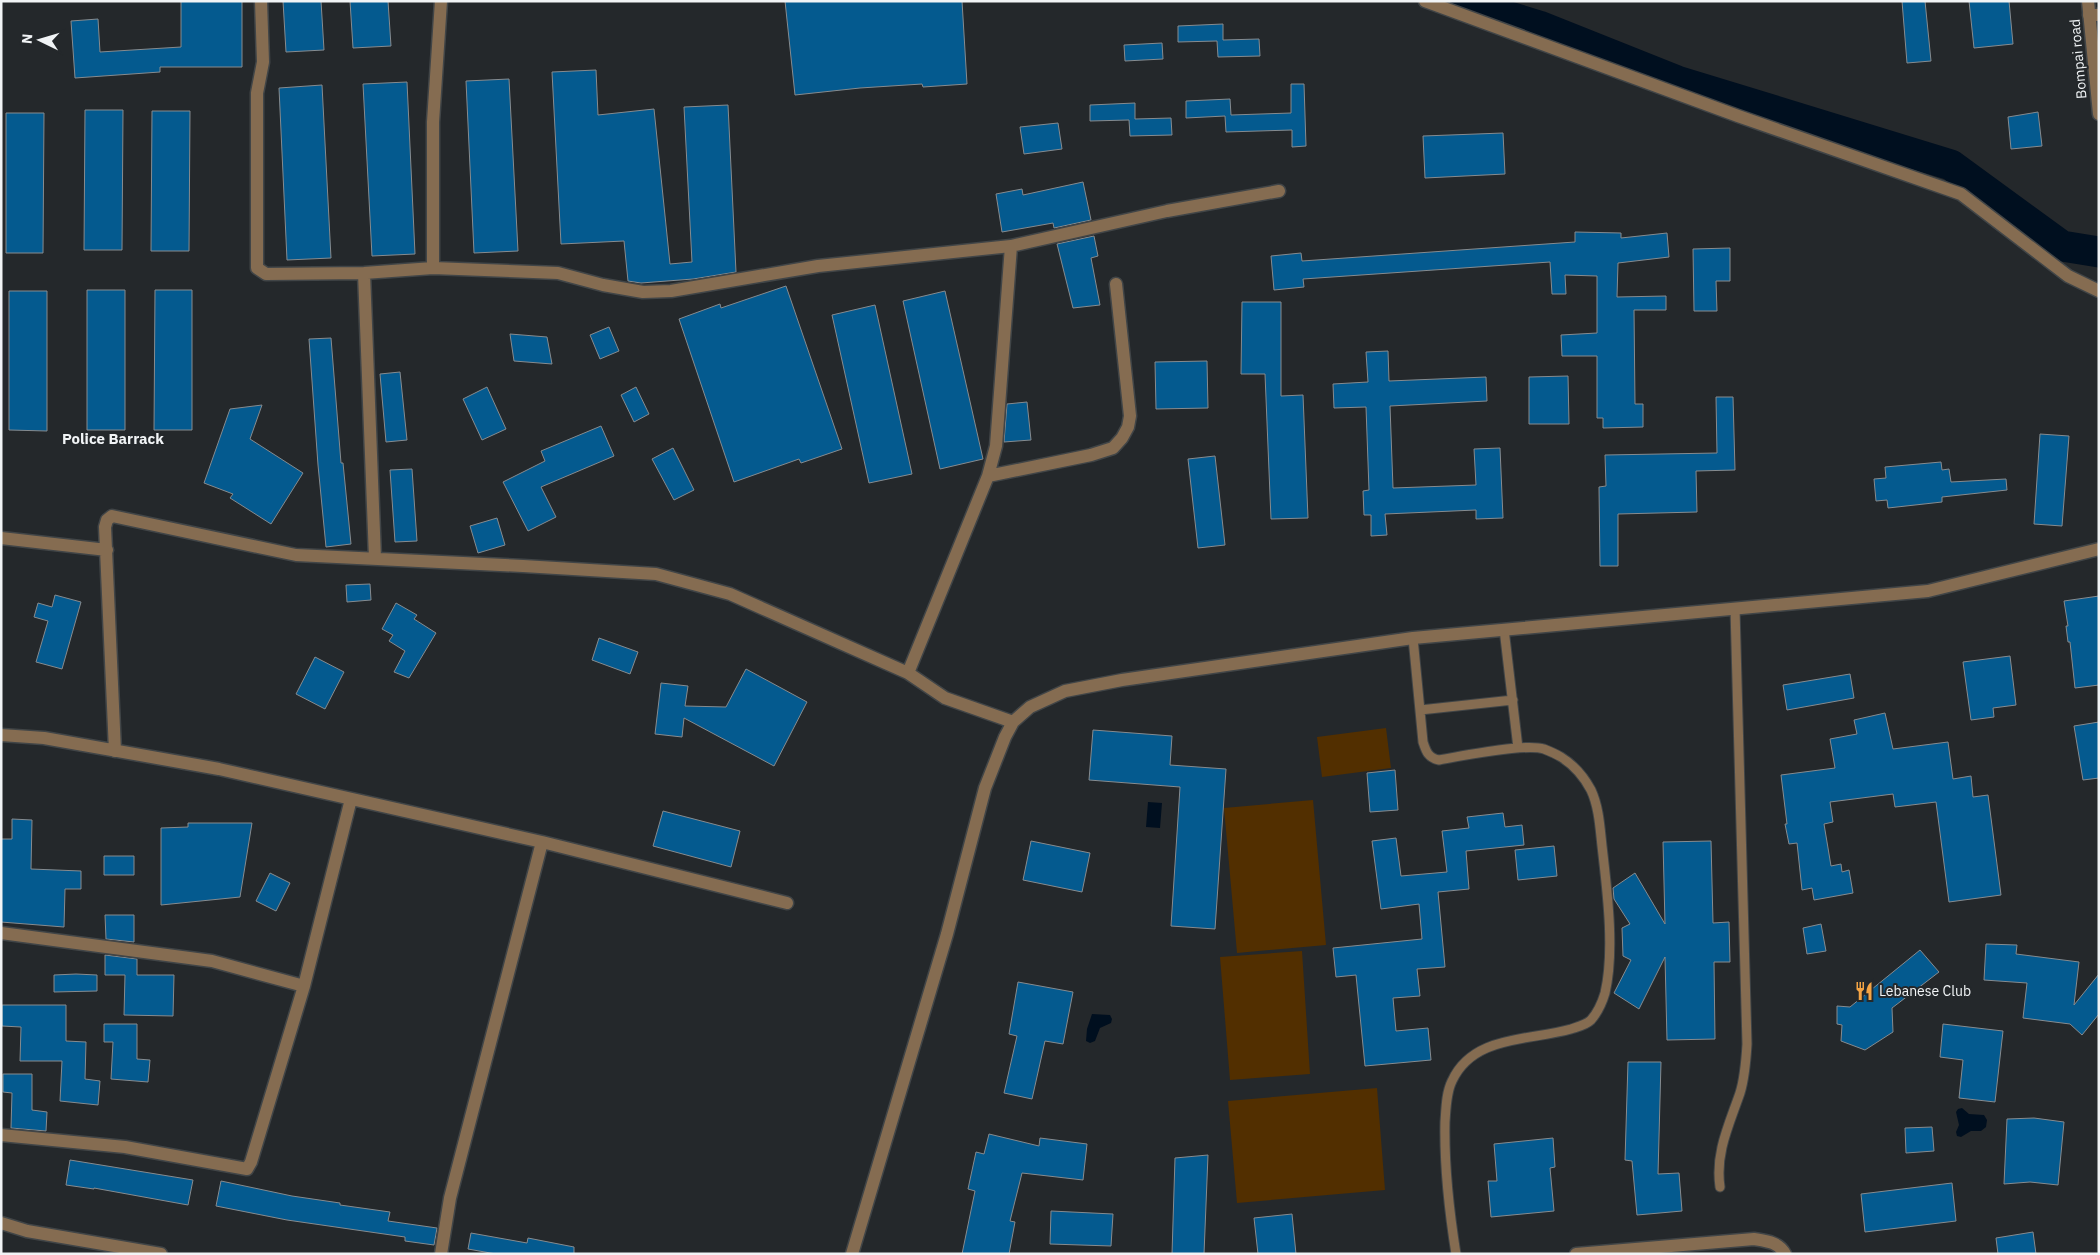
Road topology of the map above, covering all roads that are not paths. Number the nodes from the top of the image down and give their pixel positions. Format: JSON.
{"nodes":[{"id":1,"x":261,"y":1,"type":"edge"},
{"id":2,"x":441,"y":1,"type":"edge"},
{"id":3,"x":1425,"y":1,"type":"edge"},
{"id":4,"x":2088,"y":1,"type":"edge"},
{"id":5,"x":2094,"y":15,"type":"edge"},
{"id":6,"x":2099,"y":114,"type":"edge"},
{"id":7,"x":1279,"y":191,"type":"dead end"},
{"id":8,"x":1012,"y":246,"type":"junction"},
{"id":9,"x":433,"y":268,"type":"junction"},
{"id":10,"x":364,"y":273,"type":"junction"},
{"id":11,"x":1116,"y":284,"type":"dead end"},
{"id":12,"x":2099,"y":291,"type":"edge"},
{"id":13,"x":988,"y":476,"type":"junction"},
{"id":14,"x":1,"y":538,"type":"edge"},
{"id":15,"x":2099,"y":549,"type":"edge"},
{"id":16,"x":107,"y":550,"type":"junction"},
{"id":17,"x":375,"y":558,"type":"junction"},
{"id":18,"x":1735,"y":609,"type":"junction"},
{"id":19,"x":1504,"y":629,"type":"junction"},
{"id":20,"x":1413,"y":638,"type":"junction"},
{"id":21,"x":908,"y":673,"type":"junction"},
{"id":22,"x":1513,"y":700,"type":"junction"},
{"id":23,"x":1420,"y":710,"type":"junction"},
{"id":24,"x":1014,"y":722,"type":"junction"},
{"id":25,"x":1,"y":735,"type":"edge"},
{"id":26,"x":1518,"y":748,"type":"junction"},
{"id":27,"x":115,"y":751,"type":"junction"},
{"id":28,"x":350,"y":799,"type":"junction"},
{"id":29,"x":542,"y":842,"type":"junction"},
{"id":30,"x":787,"y":903,"type":"dead end"},
{"id":31,"x":1,"y":933,"type":"edge"},
{"id":32,"x":304,"y":986,"type":"junction"},
{"id":33,"x":1,"y":1135,"type":"edge"},
{"id":34,"x":1720,"y":1187,"type":"dead end"},
{"id":35,"x":1,"y":1223,"type":"edge"},
{"id":36,"x":161,"y":1254,"type":"edge"},
{"id":37,"x":441,"y":1254,"type":"edge"},
{"id":38,"x":852,"y":1254,"type":"edge"},
{"id":39,"x":1456,"y":1254,"type":"edge"},
{"id":40,"x":1576,"y":1254,"type":"edge"},
{"id":41,"x":1786,"y":1254,"type":"edge"}],
"edges":[{"from":1,"to":10,"type":"street"},
{"from":2,"to":9,"type":"street"},
{"from":3,"to":12,"type":"street"},
{"from":4,"to":5,"type":"street","name":"Bompai road"},
{"from":5,"to":6,"type":"street","name":"Bompai road"},
{"from":7,"to":8,"type":"street"},
{"from":8,"to":9,"type":"street"},
{"from":8,"to":13,"type":"street"},
{"from":9,"to":10,"type":"street"},
{"from":10,"to":17,"type":"street"},
{"from":11,"to":13,"type":"street"},
{"from":13,"to":21,"type":"street"},
{"from":14,"to":16,"type":"street"},
{"from":15,"to":18,"type":"street"},
{"from":16,"to":17,"type":"street"},
{"from":16,"to":27,"type":"street"},
{"from":17,"to":21,"type":"street"},
{"from":18,"to":19,"type":"street"},
{"from":18,"to":34,"type":"lane"},
{"from":19,"to":20,"type":"street"},
{"from":19,"to":22,"type":"lane"},
{"from":20,"to":23,"type":"lane"},
{"from":20,"to":24,"type":"street"},
{"from":21,"to":24,"type":"street"},
{"from":22,"to":23,"type":"lane"},
{"from":22,"to":26,"type":"lane"},
{"from":23,"to":26,"type":"lane"},
{"from":24,"to":38,"type":"street"},
{"from":25,"to":27,"type":"street"},
{"from":26,"to":39,"type":"lane"},
{"from":27,"to":28,"type":"street"},
{"from":28,"to":29,"type":"street"},
{"from":28,"to":32,"type":"street"},
{"from":29,"to":30,"type":"street"},
{"from":29,"to":37,"type":"street"},
{"from":31,"to":32,"type":"street"},
{"from":32,"to":33,"type":"street"},
{"from":35,"to":36,"type":"street"},
{"from":40,"to":41,"type":"street"}]}
